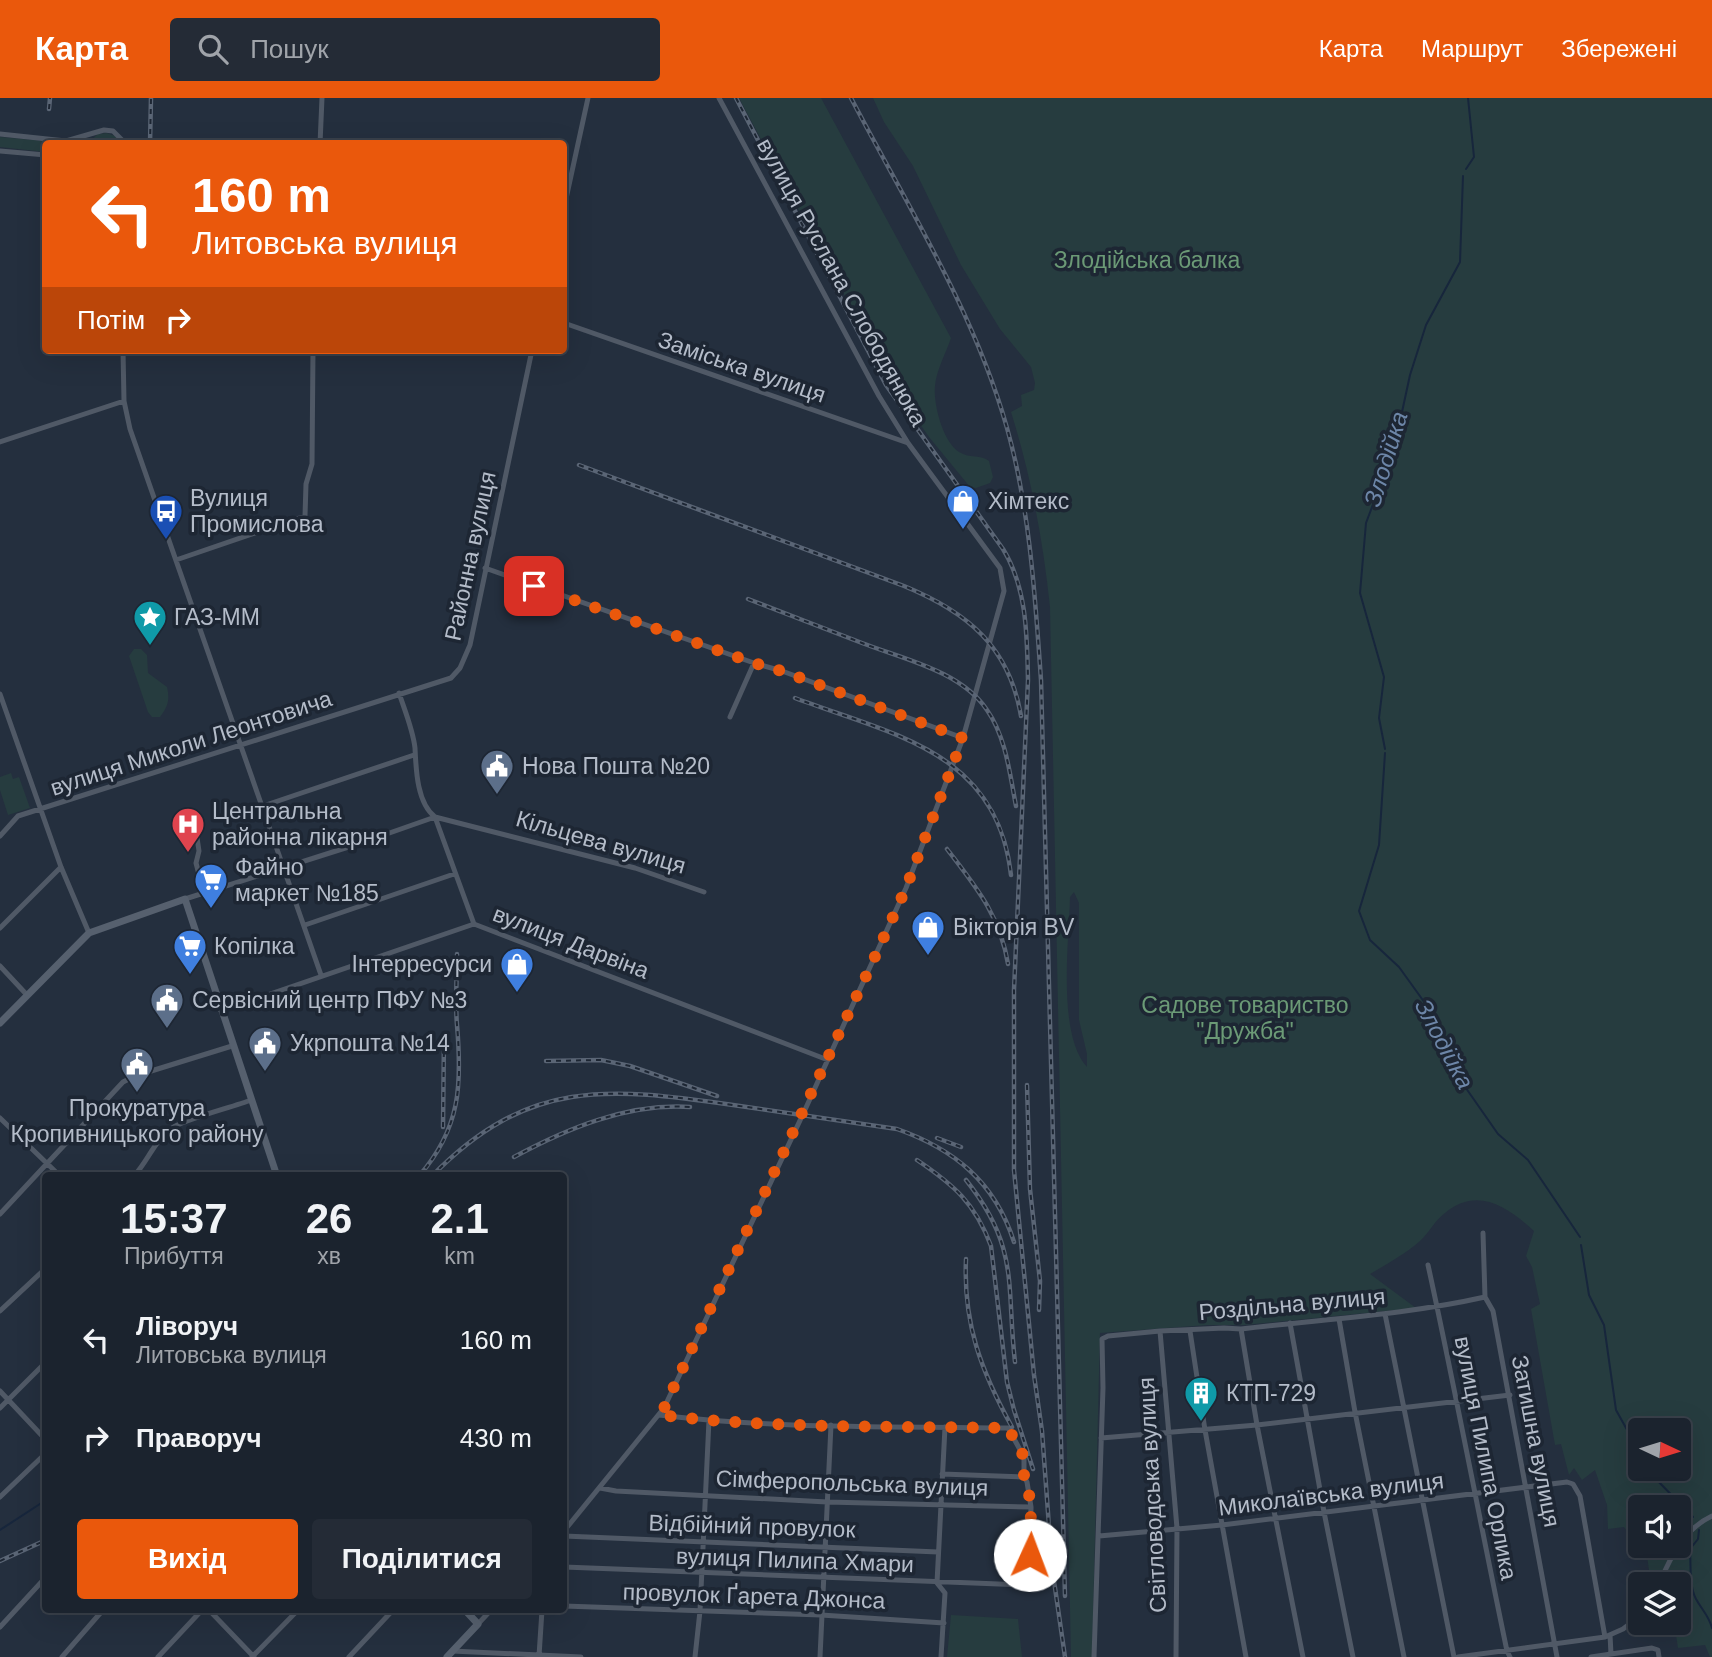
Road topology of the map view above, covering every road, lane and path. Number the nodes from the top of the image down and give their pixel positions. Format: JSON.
{"nodes":[{"id":1,"x":322,"y":98,"type":"edge"},
{"id":2,"x":588,"y":98,"type":"edge"},
{"id":3,"x":719,"y":98,"type":"edge"},
{"id":4,"x":0,"y":134,"type":"edge"},
{"id":5,"x":90,"y":134,"type":"junction"},
{"id":6,"x":51,"y":140,"type":"edge"},
{"id":7,"x":74,"y":140,"type":"edge"},
{"id":8,"x":85,"y":140,"type":"edge"},
{"id":9,"x":122,"y":140,"type":"edge"},
{"id":10,"x":320,"y":140,"type":"edge"},
{"id":11,"x":0,"y":150,"type":"edge"},
{"id":12,"x":42,"y":155,"type":"edge"},
{"id":13,"x":567,"y":194,"type":"edge"},
{"id":14,"x":567,"y":324,"type":"edge"},
{"id":15,"x":123,"y":354,"type":"edge"},
{"id":16,"x":313,"y":354,"type":"edge"},
{"id":17,"x":531,"y":354,"type":"edge"},
{"id":18,"x":124,"y":401,"type":"junction"},
{"id":19,"x":0,"y":442,"type":"edge"},
{"id":20,"x":908,"y":443,"type":"junction"},
{"id":21,"x":176,"y":560,"type":"junction"},
{"id":22,"x":485,"y":568,"type":"junction"},
{"id":23,"x":754,"y":663,"type":"junction"},
{"id":24,"x":400,"y":693,"type":"junction"},
{"id":25,"x":0,"y":694,"type":"edge"},
{"id":26,"x":730,"y":717,"type":"dead end"},
{"id":27,"x":963,"y":738,"type":"junction"},
{"id":28,"x":241,"y":746,"type":"junction"},
{"id":29,"x":414,"y":755,"type":"junction"},
{"id":30,"x":263,"y":806,"type":"junction"},
{"id":31,"x":41,"y":809,"type":"junction"},
{"id":32,"x":435,"y":817,"type":"junction"},
{"id":33,"x":196,"y":831,"type":"dead end"},
{"id":34,"x":0,"y":836,"type":"edge"},
{"id":35,"x":61,"y":867,"type":"junction"},
{"id":36,"x":284,"y":868,"type":"junction"},
{"id":37,"x":454,"y":874,"type":"junction"},
{"id":38,"x":704,"y":892,"type":"dead end"},
{"id":39,"x":204,"y":893,"type":"junction"},
{"id":40,"x":185,"y":899,"type":"junction"},
{"id":41,"x":474,"y":924,"type":"junction"},
{"id":42,"x":305,"y":925,"type":"junction"},
{"id":43,"x":0,"y":929,"type":"edge"},
{"id":44,"x":89,"y":933,"type":"junction"},
{"id":45,"x":0,"y":965,"type":"edge"},
{"id":46,"x":321,"y":975,"type":"junction"},
{"id":47,"x":27,"y":995,"type":"junction"},
{"id":48,"x":221,"y":1011,"type":"junction"},
{"id":49,"x":0,"y":1023,"type":"edge"},
{"id":50,"x":232,"y":1046,"type":"junction"},
{"id":51,"x":828,"y":1060,"type":"junction"},
{"id":52,"x":251,"y":1100,"type":"junction"},
{"id":53,"x":0,"y":1118,"type":"edge"},
{"id":54,"x":48,"y":1164,"type":"junction"},
{"id":55,"x":56,"y":1172,"type":"edge"},
{"id":56,"x":138,"y":1172,"type":"edge"},
{"id":57,"x":276,"y":1172,"type":"edge"},
{"id":58,"x":0,"y":1214,"type":"edge"},
{"id":59,"x":1483,"y":1233,"type":"dead end"},
{"id":60,"x":1428,"y":1265,"type":"dead end"},
{"id":61,"x":42,"y":1272,"type":"edge"},
{"id":62,"x":1485,"y":1297,"type":"junction"},
{"id":63,"x":1439,"y":1308,"type":"junction"},
{"id":64,"x":0,"y":1311,"type":"edge"},
{"id":65,"x":1385,"y":1314,"type":"junction"},
{"id":66,"x":1339,"y":1319,"type":"junction"},
{"id":67,"x":1290,"y":1323,"type":"junction"},
{"id":68,"x":1241,"y":1329,"type":"junction"},
{"id":69,"x":1160,"y":1331,"type":"junction"},
{"id":70,"x":1190,"y":1331,"type":"junction"},
{"id":71,"x":42,"y":1366,"type":"edge"},
{"id":72,"x":0,"y":1391,"type":"edge"},
{"id":73,"x":1510,"y":1395,"type":"junction"},
{"id":74,"x":8,"y":1400,"type":"junction"},
{"id":75,"x":1455,"y":1401,"type":"junction"},
{"id":76,"x":1404,"y":1407,"type":"junction"},
{"id":77,"x":0,"y":1408,"type":"edge"},
{"id":78,"x":1355,"y":1412,"type":"junction"},
{"id":79,"x":659,"y":1415,"type":"junction"},
{"id":80,"x":1309,"y":1419,"type":"junction"},
{"id":81,"x":709,"y":1420,"type":"junction"},
{"id":82,"x":831,"y":1425,"type":"junction"},
{"id":83,"x":1257,"y":1425,"type":"junction"},
{"id":84,"x":945,"y":1427,"type":"junction"},
{"id":85,"x":1205,"y":1430,"type":"junction"},
{"id":86,"x":1170,"y":1434,"type":"junction"},
{"id":87,"x":42,"y":1436,"type":"edge"},
{"id":88,"x":1101,"y":1438,"type":"junction"},
{"id":89,"x":42,"y":1457,"type":"edge"},
{"id":90,"x":942,"y":1474,"type":"junction"},
{"id":91,"x":1024,"y":1477,"type":"junction"},
{"id":92,"x":600,"y":1488,"type":"junction"},
{"id":93,"x":1527,"y":1488,"type":"junction"},
{"id":94,"x":705,"y":1495,"type":"junction"},
{"id":95,"x":1475,"y":1495,"type":"junction"},
{"id":96,"x":0,"y":1497,"type":"edge"},
{"id":97,"x":827,"y":1502,"type":"junction"},
{"id":98,"x":1422,"y":1502,"type":"junction"},
{"id":99,"x":940,"y":1505,"type":"junction"},
{"id":100,"x":1031,"y":1507,"type":"junction"},
{"id":101,"x":1374,"y":1507,"type":"junction"},
{"id":102,"x":1324,"y":1512,"type":"junction"},
{"id":103,"x":1712,"y":1516,"type":"edge"},
{"id":104,"x":1275,"y":1518,"type":"junction"},
{"id":105,"x":1222,"y":1525,"type":"junction"},
{"id":106,"x":1177,"y":1528,"type":"junction"},
{"id":107,"x":567,"y":1529,"type":"edge"},
{"id":108,"x":567,"y":1533,"type":"edge"},
{"id":109,"x":1099,"y":1535,"type":"junction"},
{"id":110,"x":703,"y":1542,"type":"junction"},
{"id":111,"x":825,"y":1547,"type":"junction"},
{"id":112,"x":938,"y":1552,"type":"junction"},
{"id":113,"x":567,"y":1567,"type":"edge"},
{"id":114,"x":1665,"y":1572,"type":"edge"},
{"id":115,"x":701,"y":1573,"type":"junction"},
{"id":116,"x":823,"y":1579,"type":"junction"},
{"id":117,"x":42,"y":1581,"type":"edge"},
{"id":118,"x":937,"y":1583,"type":"junction"},
{"id":119,"x":567,"y":1606,"type":"edge"},
{"id":120,"x":700,"y":1611,"type":"junction"},
{"id":121,"x":100,"y":1613,"type":"edge"},
{"id":122,"x":199,"y":1613,"type":"edge"},
{"id":123,"x":212,"y":1613,"type":"edge"},
{"id":124,"x":295,"y":1613,"type":"edge"},
{"id":125,"x":390,"y":1613,"type":"edge"},
{"id":126,"x":468,"y":1613,"type":"edge"},
{"id":127,"x":488,"y":1613,"type":"edge"},
{"id":128,"x":542,"y":1613,"type":"edge"},
{"id":129,"x":821,"y":1615,"type":"junction"},
{"id":130,"x":944,"y":1623,"type":"junction"},
{"id":131,"x":478,"y":1624,"type":"junction"},
{"id":132,"x":1628,"y":1625,"type":"edge"},
{"id":133,"x":0,"y":1627,"type":"edge"},
{"id":134,"x":1608,"y":1636,"type":"junction"},
{"id":135,"x":1555,"y":1645,"type":"junction"},
{"id":136,"x":450,"y":1654,"type":"edge"},
{"id":137,"x":1508,"y":1654,"type":"edge"},
{"id":138,"x":1658,"y":1654,"type":"edge"},
{"id":139,"x":1611,"y":1655,"type":"edge"},
{"id":140,"x":539,"y":1656,"type":"edge"},
{"id":141,"x":62,"y":1657,"type":"edge"},
{"id":142,"x":158,"y":1657,"type":"edge"},
{"id":143,"x":253,"y":1657,"type":"edge"},
{"id":144,"x":349,"y":1657,"type":"edge"},
{"id":145,"x":581,"y":1657,"type":"edge"},
{"id":146,"x":695,"y":1657,"type":"edge"},
{"id":147,"x":820,"y":1657,"type":"edge"},
{"id":148,"x":941,"y":1657,"type":"edge"},
{"id":149,"x":1094,"y":1657,"type":"edge"},
{"id":150,"x":1176,"y":1657,"type":"edge"},
{"id":151,"x":1246,"y":1657,"type":"edge"},
{"id":152,"x":1303,"y":1657,"type":"edge"},
{"id":153,"x":1353,"y":1657,"type":"edge"},
{"id":154,"x":1404,"y":1657,"type":"edge"},
{"id":155,"x":1456,"y":1657,"type":"edge"},
{"id":156,"x":1557,"y":1657,"type":"edge"},
{"id":157,"x":1591,"y":1657,"type":"edge"}],
"edges":[{"from":1,"to":10,"type":"street"},
{"from":2,"to":13,"type":"street"},
{"from":3,"to":20,"type":"street","name":"вулиця Руслана Слободянюка"},
{"from":4,"to":6,"type":"street"},
{"from":5,"to":7,"type":"street"},
{"from":5,"to":8,"type":"street"},
{"from":5,"to":9,"type":"street"},
{"from":11,"to":12,"type":"street"},
{"from":14,"to":20,"type":"street","name":"Заміська вулиця"},
{"from":15,"to":18,"type":"street"},
{"from":16,"to":21,"type":"street"},
{"from":17,"to":22,"type":"street","name":"Районна вулиця"},
{"from":18,"to":19,"type":"street"},
{"from":18,"to":21,"type":"street"},
{"from":20,"to":27,"type":"street","name":"вулиця Руслана Слободянюка"},
{"from":21,"to":28,"type":"street"},
{"from":22,"to":23,"type":"street"},
{"from":22,"to":24,"type":"street","name":"Районна вулиця"},
{"from":23,"to":26,"type":"street"},
{"from":23,"to":27,"type":"street"},
{"from":24,"to":28,"type":"street","name":"вулиця Миколи Леонтовича"},
{"from":24,"to":29,"type":"street"},
{"from":25,"to":31,"type":"street"},
{"from":27,"to":51,"type":"street","name":"вулиця Руслана Слободянюка"},
{"from":28,"to":30,"type":"street"},
{"from":28,"to":31,"type":"street","name":"вулиця Миколи Леонтовича"},
{"from":29,"to":30,"type":"street"},
{"from":29,"to":32,"type":"street"},
{"from":30,"to":36,"type":"street"},
{"from":31,"to":34,"type":"street","name":"вулиця Миколи Леонтовича"},
{"from":31,"to":35,"type":"street"},
{"from":32,"to":36,"type":"street"},
{"from":32,"to":37,"type":"street"},
{"from":32,"to":38,"type":"street","name":"Кільцева вулиця"},
{"from":33,"to":39,"type":"street"},
{"from":35,"to":43,"type":"street"},
{"from":35,"to":44,"type":"street"},
{"from":36,"to":39,"type":"street"},
{"from":36,"to":42,"type":"street"},
{"from":37,"to":41,"type":"street"},
{"from":37,"to":42,"type":"street"},
{"from":39,"to":40,"type":"street"},
{"from":40,"to":44,"type":"main road"},
{"from":40,"to":48,"type":"main road"},
{"from":41,"to":46,"type":"street","name":"вулиця Дарвіна"},
{"from":41,"to":51,"type":"street","name":"вулиця Дарвіна"},
{"from":42,"to":46,"type":"street"},
{"from":44,"to":47,"type":"main road"},
{"from":45,"to":47,"type":"street"},
{"from":46,"to":48,"type":"street","name":"вулиця Дарвіна"},
{"from":47,"to":49,"type":"main road"},
{"from":48,"to":50,"type":"main road"},
{"from":50,"to":52,"type":"main road"},
{"from":50,"to":54,"type":"street"},
{"from":51,"to":79,"type":"street","name":"вулиця Руслана Слободянюка"},
{"from":52,"to":56,"type":"street"},
{"from":52,"to":57,"type":"main road"},
{"from":53,"to":54,"type":"street"},
{"from":54,"to":55,"type":"street"},
{"from":54,"to":58,"type":"street"},
{"from":59,"to":62,"type":"street","name":"Затишна вулиця"},
{"from":60,"to":63,"type":"street","name":"вулиця Пилипа Орлика"},
{"from":61,"to":64,"type":"street"},
{"from":62,"to":63,"type":"street","name":"Роздільна вулиця"},
{"from":62,"to":73,"type":"street","name":"Затишна вулиця"},
{"from":63,"to":65,"type":"street","name":"Роздільна вулиця"},
{"from":63,"to":75,"type":"street","name":"вулиця Пилипа Орлика"},
{"from":65,"to":66,"type":"street","name":"Роздільна вулиця"},
{"from":65,"to":76,"type":"street"},
{"from":66,"to":67,"type":"street","name":"Роздільна вулиця"},
{"from":66,"to":78,"type":"street"},
{"from":67,"to":68,"type":"street","name":"Роздільна вулиця"},
{"from":67,"to":80,"type":"street"},
{"from":68,"to":70,"type":"street","name":"Роздільна вулиця"},
{"from":68,"to":83,"type":"street"},
{"from":69,"to":70,"type":"street","name":"Роздільна вулиця"},
{"from":69,"to":86,"type":"street","name":"Світловодська вулиця"},
{"from":69,"to":88,"type":"street","name":"Роздільна вулиця"},
{"from":70,"to":85,"type":"street"},
{"from":71,"to":74,"type":"street"},
{"from":72,"to":74,"type":"street"},
{"from":73,"to":75,"type":"street"},
{"from":73,"to":93,"type":"street","name":"Затишна вулиця"},
{"from":74,"to":77,"type":"street"},
{"from":74,"to":87,"type":"street"},
{"from":75,"to":76,"type":"street"},
{"from":75,"to":95,"type":"street","name":"вулиця Пилипа Орлика"},
{"from":76,"to":78,"type":"street"},
{"from":76,"to":98,"type":"street"},
{"from":78,"to":80,"type":"street"},
{"from":78,"to":101,"type":"street"},
{"from":79,"to":81,"type":"street"},
{"from":79,"to":92,"type":"street","name":"вулиця Руслана Слободянюка"},
{"from":80,"to":83,"type":"street"},
{"from":80,"to":102,"type":"street"},
{"from":81,"to":82,"type":"street"},
{"from":81,"to":94,"type":"street"},
{"from":82,"to":84,"type":"street"},
{"from":82,"to":97,"type":"street"},
{"from":83,"to":85,"type":"street"},
{"from":83,"to":104,"type":"street"},
{"from":84,"to":90,"type":"street"},
{"from":84,"to":91,"type":"street"},
{"from":85,"to":86,"type":"street"},
{"from":85,"to":105,"type":"street"},
{"from":86,"to":88,"type":"street"},
{"from":86,"to":106,"type":"street","name":"Світловодська вулиця"},
{"from":88,"to":109,"type":"street"},
{"from":89,"to":96,"type":"street"},
{"from":90,"to":91,"type":"street"},
{"from":90,"to":99,"type":"street"},
{"from":91,"to":100,"type":"street"},
{"from":92,"to":94,"type":"street","name":"Сімферопольська вулиця"},
{"from":92,"to":107,"type":"street","name":"вулиця Руслана Слободянюка"},
{"from":93,"to":95,"type":"street","name":"Миколаївська вулиця"},
{"from":93,"to":134,"type":"street","name":"Миколаївська вулиця"},
{"from":93,"to":135,"type":"street","name":"Затишна вулиця"},
{"from":94,"to":97,"type":"street","name":"Сімферопольська вулиця"},
{"from":94,"to":110,"type":"street"},
{"from":95,"to":98,"type":"street","name":"Миколаївська вулиця"},
{"from":95,"to":137,"type":"street","name":"вулиця Пилипа Орлика"},
{"from":97,"to":99,"type":"street","name":"Сімферопольська вулиця"},
{"from":97,"to":111,"type":"street"},
{"from":98,"to":101,"type":"street","name":"Миколаївська вулиця"},
{"from":98,"to":155,"type":"street"},
{"from":99,"to":100,"type":"street","name":"Сімферопольська вулиця"},
{"from":99,"to":112,"type":"street"},
{"from":100,"to":118,"type":"street","name":"вулиця Пилипа Хмари"},
{"from":101,"to":102,"type":"street","name":"Миколаївська вулиця"},
{"from":101,"to":154,"type":"street"},
{"from":102,"to":104,"type":"street","name":"Миколаївська вулиця"},
{"from":102,"to":153,"type":"street"},
{"from":103,"to":114,"type":"street"},
{"from":104,"to":105,"type":"street","name":"Миколаївська вулиця"},
{"from":104,"to":152,"type":"street"},
{"from":105,"to":106,"type":"street","name":"Миколаївська вулиця"},
{"from":105,"to":151,"type":"street"},
{"from":106,"to":109,"type":"street","name":"Миколаївська вулиця"},
{"from":106,"to":150,"type":"street","name":"Світловодська вулиця"},
{"from":108,"to":110,"type":"street","name":"Відбійний провулок"},
{"from":109,"to":149,"type":"street"},
{"from":110,"to":111,"type":"street","name":"Відбійний провулок"},
{"from":110,"to":115,"type":"street"},
{"from":111,"to":112,"type":"street","name":"Відбійний провулок"},
{"from":111,"to":116,"type":"street"},
{"from":112,"to":118,"type":"street"},
{"from":113,"to":115,"type":"street","name":"вулиця Пилипа Хмари"},
{"from":115,"to":116,"type":"street","name":"вулиця Пилипа Хмари"},
{"from":115,"to":120,"type":"street"},
{"from":116,"to":118,"type":"street","name":"вулиця Пилипа Хмари"},
{"from":116,"to":129,"type":"street"},
{"from":117,"to":133,"type":"street"},
{"from":118,"to":130,"type":"street"},
{"from":119,"to":120,"type":"street","name":"провулок Ґарета Джонса"},
{"from":120,"to":129,"type":"street","name":"провулок Ґарета Джонса"},
{"from":120,"to":146,"type":"street"},
{"from":121,"to":141,"type":"street"},
{"from":122,"to":142,"type":"street"},
{"from":123,"to":143,"type":"street"},
{"from":124,"to":143,"type":"street"},
{"from":125,"to":144,"type":"street"},
{"from":126,"to":131,"type":"main road"},
{"from":127,"to":131,"type":"street"},
{"from":128,"to":140,"type":"street"},
{"from":129,"to":130,"type":"street","name":"провулок Ґарета Джонса"},
{"from":129,"to":147,"type":"street"},
{"from":130,"to":148,"type":"street"},
{"from":131,"to":136,"type":"main road"},
{"from":132,"to":134,"type":"street"},
{"from":134,"to":135,"type":"street"},
{"from":134,"to":139,"type":"street"},
{"from":135,"to":137,"type":"street"},
{"from":135,"to":156,"type":"street","name":"Затишна вулиця"},
{"from":136,"to":140,"type":"street"},
{"from":137,"to":155,"type":"street"},
{"from":138,"to":139,"type":"street"},
{"from":139,"to":157,"type":"street"},
{"from":140,"to":145,"type":"street"}]}
